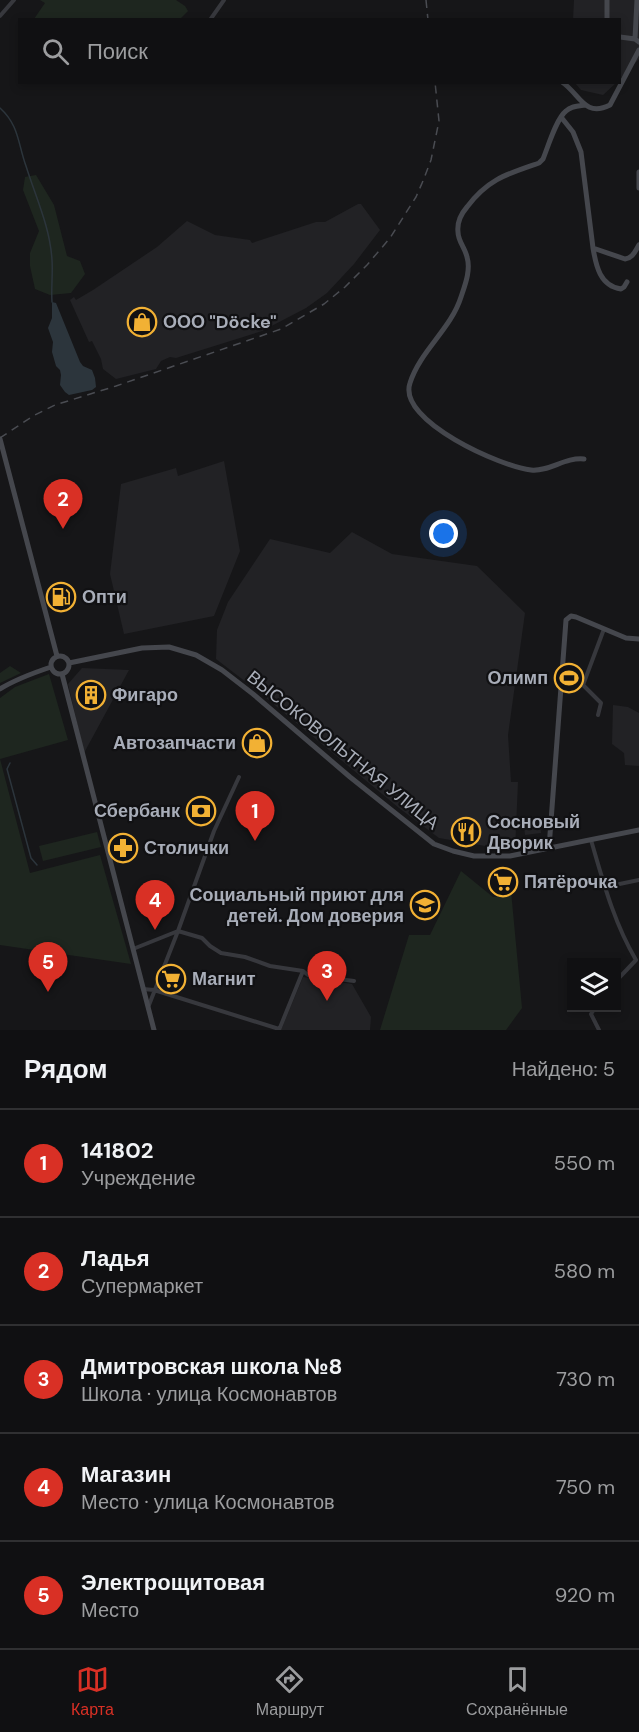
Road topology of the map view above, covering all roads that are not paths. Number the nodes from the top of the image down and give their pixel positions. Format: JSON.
{"nodes":[{"id":1,"x":14,"y":0,"type":"edge"},
{"id":2,"x":224,"y":0,"type":"edge"},
{"id":3,"x":608,"y":0,"type":"edge"},
{"id":4,"x":637,"y":0,"type":"edge"},
{"id":5,"x":0,"y":16,"type":"edge"},
{"id":6,"x":211,"y":18,"type":"edge"},
{"id":7,"x":607,"y":18,"type":"edge"},
{"id":8,"x":621,"y":37,"type":"edge"},
{"id":9,"x":637,"y":40,"type":"edge"},
{"id":10,"x":639,"y":51,"type":"edge"},
{"id":11,"x":564,"y":84,"type":"edge"},
{"id":12,"x":585,"y":105,"type":"junction"},
{"id":13,"x":561,"y":117,"type":"junction"},
{"id":14,"x":639,"y":172,"type":"edge"},
{"id":15,"x":639,"y":188,"type":"edge"},
{"id":16,"x":639,"y":245,"type":"edge"},
{"id":17,"x":593,"y":248,"type":"junction"},
{"id":18,"x":627,"y":282,"type":"dead end"},
{"id":19,"x":0,"y":439,"type":"edge"},
{"id":20,"x":584,"y":459,"type":"dead end"},
{"id":21,"x":604,"y":628,"type":"junction"},
{"id":22,"x":639,"y":639,"type":"edge"},
{"id":23,"x":57,"y":656,"type":"junction"},
{"id":24,"x":69,"y":663,"type":"junction"},
{"id":25,"x":51,"y":668,"type":"junction"},
{"id":26,"x":62,"y":674,"type":"junction"},
{"id":27,"x":0,"y":689,"type":"edge"},
{"id":28,"x":598,"y":716,"type":"dead end"},
{"id":29,"x":240,"y":777,"type":"dead end"},
{"id":30,"x":639,"y":830,"type":"edge"},
{"id":31,"x":591,"y":840,"type":"junction"},
{"id":32,"x":549,"y":848,"type":"junction"},
{"id":33,"x":639,"y":880,"type":"edge"},
{"id":34,"x":605,"y":887,"type":"junction"},
{"id":35,"x":134,"y":923,"type":"dead end"},
{"id":36,"x":126,"y":925,"type":"junction"},
{"id":37,"x":178,"y":931,"type":"junction"},
{"id":38,"x":133,"y":949,"type":"junction"},
{"id":39,"x":638,"y":961,"type":"edge"},
{"id":40,"x":303,"y":971,"type":"junction"},
{"id":41,"x":621,"y":976,"type":"edge"},
{"id":42,"x":354,"y":981,"type":"dead end"},
{"id":43,"x":143,"y":989,"type":"junction"},
{"id":44,"x":154,"y":990,"type":"junction"},
{"id":45,"x":148,"y":1007,"type":"junction"},
{"id":46,"x":592,"y":1012,"type":"edge"},
{"id":47,"x":154,"y":1030,"type":"edge"},
{"id":48,"x":279,"y":1030,"type":"edge"},
{"id":49,"x":599,"y":1030,"type":"edge"}],
"edges":[{"from":1,"to":5,"type":"street"},
{"from":2,"to":6,"type":"street"},
{"from":3,"to":7,"type":"street"},
{"from":4,"to":9,"type":"street"},
{"from":8,"to":9,"type":"street"},
{"from":10,"to":12,"type":"street"},
{"from":11,"to":12,"type":"street"},
{"from":12,"to":13,"type":"street"},
{"from":13,"to":17,"type":"street"},
{"from":13,"to":20,"type":"street"},
{"from":14,"to":15,"type":"street"},
{"from":16,"to":17,"type":"street"},
{"from":17,"to":18,"type":"street"},
{"from":19,"to":23,"type":"street"},
{"from":21,"to":22,"type":"street"},
{"from":21,"to":28,"type":"street"},
{"from":21,"to":32,"type":"street"},
{"from":23,"to":24,"type":"street"},
{"from":23,"to":25,"type":"street"},
{"from":24,"to":26,"type":"street"},
{"from":24,"to":32,"type":"street","name":"ВЫСОКОВОЛЬТНАЯ УЛИЦА"},
{"from":25,"to":26,"type":"street"},
{"from":25,"to":27,"type":"street"},
{"from":26,"to":36,"type":"street"},
{"from":29,"to":37,"type":"street"},
{"from":30,"to":31,"type":"street","name":"ВЫСОКОВОЛЬТНАЯ УЛИЦА"},
{"from":31,"to":32,"type":"street","name":"ВЫСОКОВОЛЬТНАЯ УЛИЦА"},
{"from":31,"to":34,"type":"street"},
{"from":33,"to":34,"type":"street"},
{"from":34,"to":39,"type":"street"},
{"from":35,"to":36,"type":"street"},
{"from":36,"to":38,"type":"street"},
{"from":37,"to":38,"type":"street"},
{"from":37,"to":40,"type":"street"},
{"from":37,"to":44,"type":"street"},
{"from":38,"to":43,"type":"street"},
{"from":39,"to":41,"type":"street"},
{"from":40,"to":42,"type":"street"},
{"from":40,"to":48,"type":"street"},
{"from":43,"to":44,"type":"street"},
{"from":43,"to":45,"type":"street"},
{"from":44,"to":45,"type":"street"},
{"from":44,"to":48,"type":"street"},
{"from":45,"to":47,"type":"street"},
{"from":46,"to":49,"type":"street"}]}
